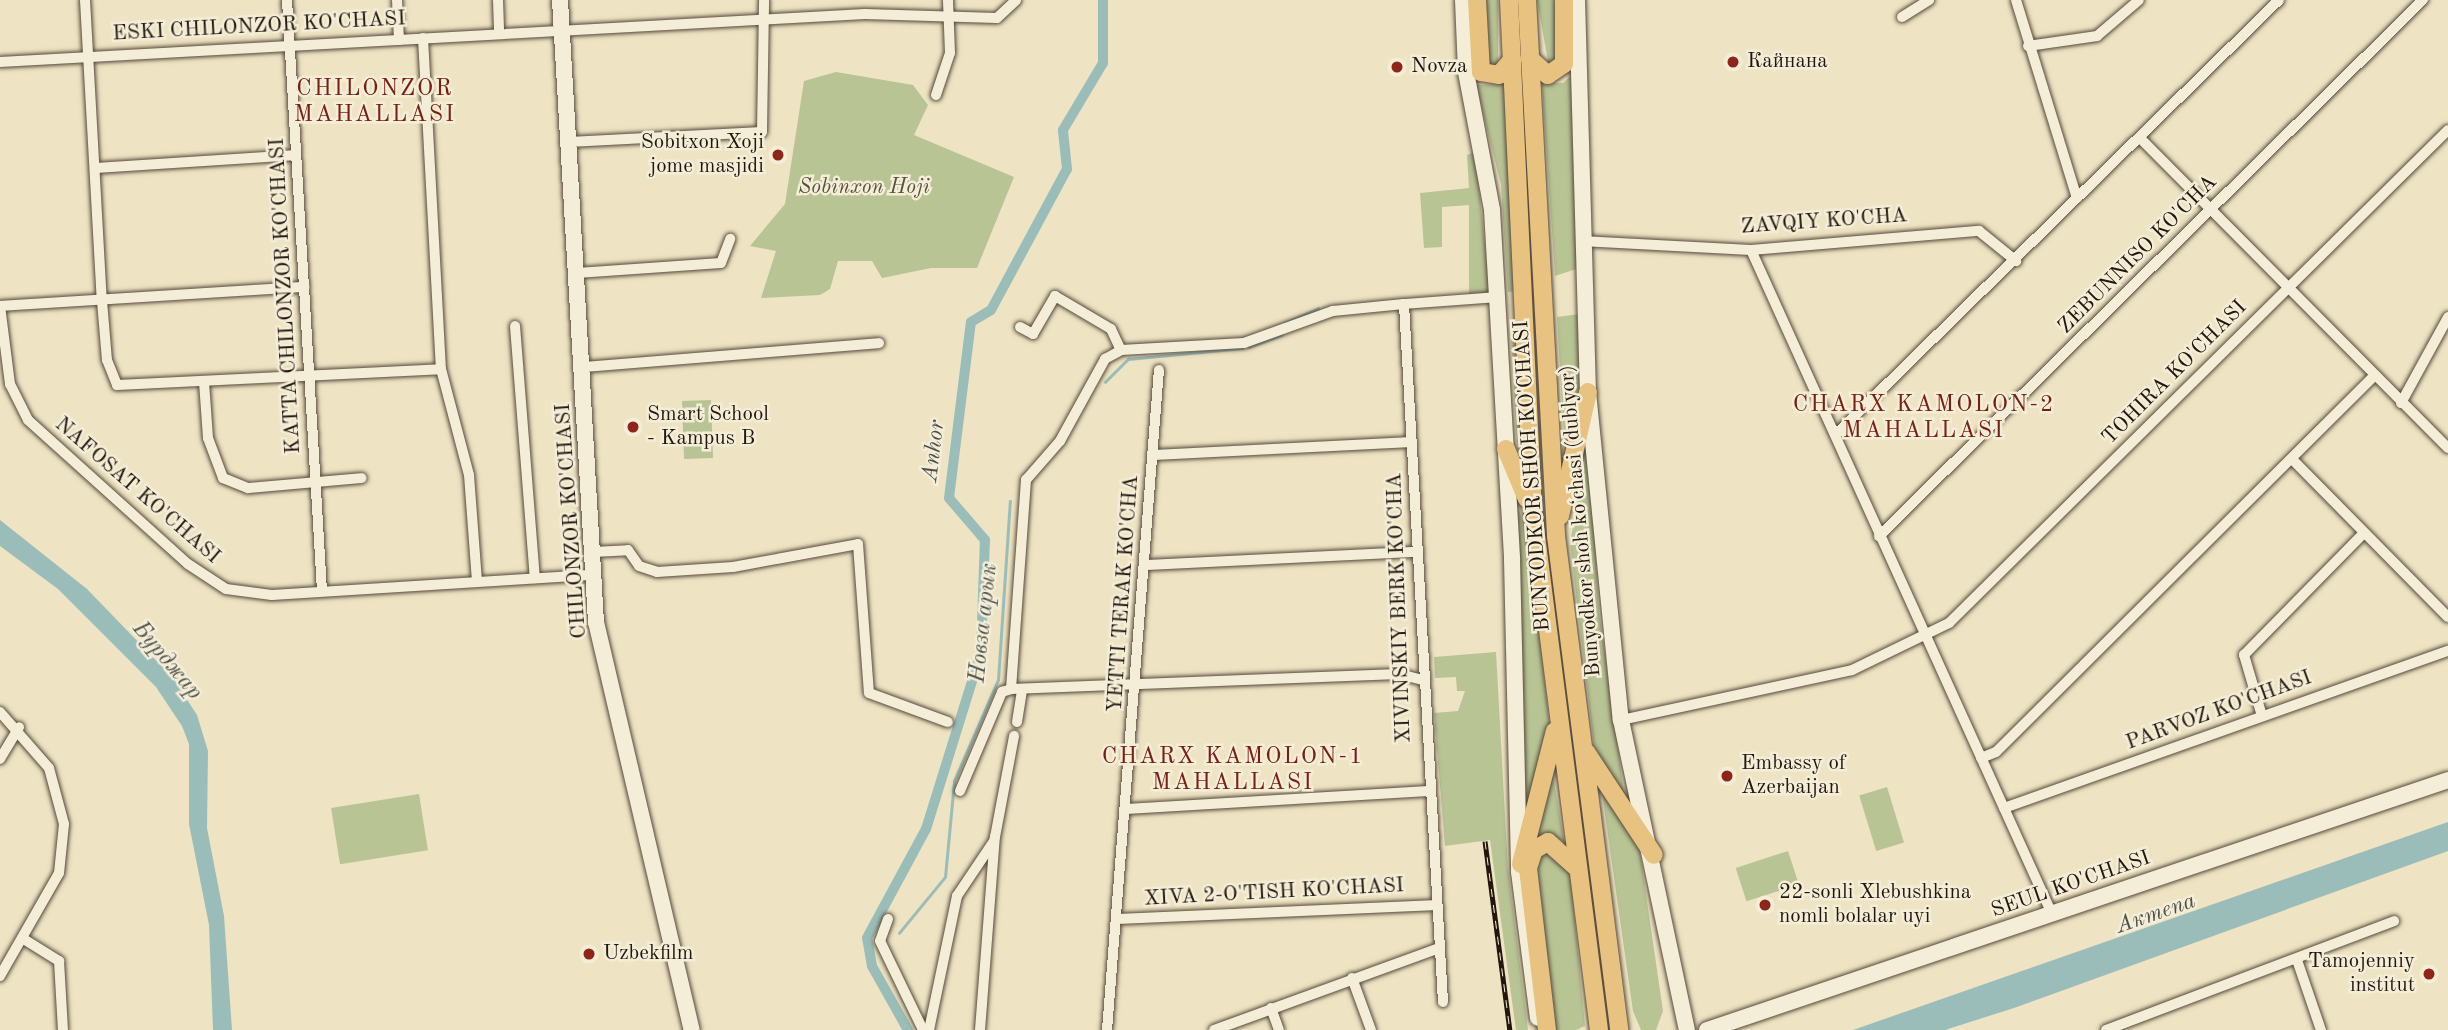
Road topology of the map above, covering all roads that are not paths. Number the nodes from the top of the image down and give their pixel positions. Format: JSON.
{"nodes":[{"id":1,"x":85,"y":0,"type":"edge"},
{"id":2,"x":287,"y":0,"type":"edge"},
{"id":3,"x":397,"y":0,"type":"edge"},
{"id":4,"x":498,"y":0,"type":"edge"},
{"id":5,"x":561,"y":0,"type":"edge"},
{"id":6,"x":764,"y":0,"type":"edge"},
{"id":7,"x":865,"y":0,"type":"edge"},
{"id":8,"x":948,"y":0,"type":"edge"},
{"id":9,"x":1016,"y":0,"type":"edge"},
{"id":10,"x":1463,"y":0,"type":"edge"},
{"id":11,"x":1477,"y":0,"type":"edge"},
{"id":12,"x":1509,"y":0,"type":"edge"},
{"id":13,"x":1527,"y":0,"type":"edge"},
{"id":14,"x":1564,"y":0,"type":"edge"},
{"id":15,"x":1577,"y":0,"type":"edge"},
{"id":16,"x":1929,"y":0,"type":"edge"},
{"id":17,"x":2016,"y":0,"type":"edge"},
{"id":18,"x":2139,"y":0,"type":"edge"},
{"id":19,"x":2279,"y":0,"type":"edge"},
{"id":20,"x":2423,"y":0,"type":"edge"},
{"id":21,"x":948,"y":13,"type":"junction"},
{"id":22,"x":865,"y":14,"type":"junction"},
{"id":23,"x":1902,"y":18,"type":"dead end"},
{"id":24,"x":764,"y":19,"type":"junction"},
{"id":25,"x":562,"y":29,"type":"junction"},
{"id":26,"x":499,"y":33,"type":"junction"},
{"id":27,"x":423,"y":38,"type":"junction"},
{"id":28,"x":399,"y":40,"type":"junction"},
{"id":29,"x":290,"y":44,"type":"junction"},
{"id":30,"x":2028,"y":46,"type":"junction"},
{"id":31,"x":89,"y":55,"type":"junction"},
{"id":32,"x":1530,"y":59,"type":"junction"},
{"id":33,"x":1511,"y":60,"type":"junction"},
{"id":34,"x":0,"y":62,"type":"edge"},
{"id":35,"x":936,"y":94,"type":"dead end"},
{"id":36,"x":2448,"y":130,"type":"edge"},
{"id":37,"x":2140,"y":138,"type":"junction"},
{"id":38,"x":569,"y":142,"type":"junction"},
{"id":39,"x":296,"y":155,"type":"junction"},
{"id":40,"x":97,"y":169,"type":"junction"},
{"id":41,"x":2077,"y":198,"type":"junction"},
{"id":42,"x":2211,"y":210,"type":"junction"},
{"id":43,"x":730,"y":239,"type":"dead end"},
{"id":44,"x":1581,"y":241,"type":"junction"},
{"id":45,"x":1751,"y":250,"type":"junction"},
{"id":46,"x":2016,"y":261,"type":"junction"},
{"id":47,"x":577,"y":273,"type":"junction"},
{"id":48,"x":304,"y":288,"type":"junction"},
{"id":49,"x":2289,"y":288,"type":"junction"},
{"id":50,"x":1497,"y":298,"type":"junction"},
{"id":51,"x":102,"y":301,"type":"junction"},
{"id":52,"x":1404,"y":304,"type":"junction"},
{"id":53,"x":0,"y":306,"type":"edge"},
{"id":54,"x":2448,"y":317,"type":"edge"},
{"id":55,"x":514,"y":326,"type":"dead end"},
{"id":56,"x":1020,"y":327,"type":"dead end"},
{"id":57,"x":879,"y":343,"type":"dead end"},
{"id":58,"x":1121,"y":350,"type":"junction"},
{"id":59,"x":583,"y":367,"type":"junction"},
{"id":60,"x":441,"y":369,"type":"junction"},
{"id":61,"x":1160,"y":370,"type":"dead end"},
{"id":62,"x":310,"y":376,"type":"junction"},
{"id":63,"x":2374,"y":376,"type":"junction"},
{"id":64,"x":204,"y":382,"type":"junction"},
{"id":65,"x":1588,"y":392,"type":"junction"},
{"id":66,"x":2401,"y":403,"type":"junction"},
{"id":67,"x":1836,"y":434,"type":"junction"},
{"id":68,"x":1412,"y":442,"type":"junction"},
{"id":69,"x":2448,"y":448,"type":"edge"},
{"id":70,"x":1506,"y":449,"type":"junction"},
{"id":71,"x":1154,"y":455,"type":"junction"},
{"id":72,"x":2292,"y":460,"type":"junction"},
{"id":73,"x":362,"y":478,"type":"dead end"},
{"id":74,"x":316,"y":482,"type":"junction"},
{"id":75,"x":1533,"y":512,"type":"junction"},
{"id":76,"x":2364,"y":533,"type":"junction"},
{"id":77,"x":1556,"y":536,"type":"junction"},
{"id":78,"x":1879,"y":536,"type":"junction"},
{"id":79,"x":593,"y":552,"type":"junction"},
{"id":80,"x":1417,"y":552,"type":"junction"},
{"id":81,"x":1147,"y":565,"type":"junction"},
{"id":82,"x":593,"y":575,"type":"junction"},
{"id":83,"x":535,"y":578,"type":"junction"},
{"id":84,"x":477,"y":580,"type":"junction"},
{"id":85,"x":322,"y":591,"type":"junction"},
{"id":86,"x":2448,"y":617,"type":"edge"},
{"id":87,"x":1924,"y":637,"type":"junction"},
{"id":88,"x":2448,"y":651,"type":"edge"},
{"id":89,"x":1423,"y":680,"type":"junction"},
{"id":90,"x":1136,"y":689,"type":"junction"},
{"id":91,"x":1016,"y":691,"type":"junction"},
{"id":92,"x":0,"y":712,"type":"edge"},
{"id":93,"x":2262,"y":716,"type":"junction"},
{"id":94,"x":1621,"y":720,"type":"junction"},
{"id":95,"x":1558,"y":721,"type":"junction"},
{"id":96,"x":948,"y":722,"type":"dead end"},
{"id":97,"x":1017,"y":722,"type":"dead end"},
{"id":98,"x":19,"y":727,"type":"junction"},
{"id":99,"x":1014,"y":736,"type":"dead end"},
{"id":100,"x":1582,"y":747,"type":"junction"},
{"id":101,"x":1981,"y":758,"type":"junction"},
{"id":102,"x":0,"y":759,"type":"edge"},
{"id":103,"x":2448,"y":779,"type":"edge"},
{"id":104,"x":2448,"y":790,"type":"edge"},
{"id":105,"x":1427,"y":791,"type":"junction"},
{"id":106,"x":960,"y":792,"type":"dead end"},
{"id":107,"x":2004,"y":808,"type":"junction"},
{"id":108,"x":1126,"y":809,"type":"junction"},
{"id":109,"x":995,"y":837,"type":"junction"},
{"id":110,"x":1654,"y":855,"type":"junction"},
{"id":111,"x":1519,"y":872,"type":"junction"},
{"id":112,"x":1579,"y":873,"type":"junction"},
{"id":113,"x":1433,"y":905,"type":"junction"},
{"id":114,"x":2051,"y":913,"type":"junction"},
{"id":115,"x":888,"y":919,"type":"dead end"},
{"id":116,"x":1117,"y":919,"type":"junction"},
{"id":117,"x":2394,"y":921,"type":"dead end"},
{"id":118,"x":22,"y":938,"type":"junction"},
{"id":119,"x":1437,"y":949,"type":"junction"},
{"id":120,"x":2297,"y":960,"type":"junction"},
{"id":121,"x":0,"y":976,"type":"edge"},
{"id":122,"x":1352,"y":978,"type":"junction"},
{"id":123,"x":1443,"y":1002,"type":"dead end"},
{"id":124,"x":1271,"y":1008,"type":"junction"},
{"id":125,"x":1688,"y":1026,"type":"edge"},
{"id":126,"x":63,"y":1030,"type":"edge"},
{"id":127,"x":692,"y":1030,"type":"edge"},
{"id":128,"x":923,"y":1030,"type":"edge"},
{"id":129,"x":929,"y":1030,"type":"edge"},
{"id":130,"x":981,"y":1030,"type":"edge"},
{"id":131,"x":1107,"y":1030,"type":"edge"},
{"id":132,"x":1214,"y":1030,"type":"edge"},
{"id":133,"x":1279,"y":1030,"type":"edge"},
{"id":134,"x":1371,"y":1030,"type":"edge"},
{"id":135,"x":1539,"y":1030,"type":"edge"},
{"id":136,"x":1547,"y":1030,"type":"edge"},
{"id":137,"x":1599,"y":1030,"type":"edge"},
{"id":138,"x":1619,"y":1030,"type":"edge"},
{"id":139,"x":1707,"y":1030,"type":"edge"},
{"id":140,"x":1733,"y":1030,"type":"edge"},
{"id":141,"x":2106,"y":1030,"type":"edge"},
{"id":142,"x":2321,"y":1030,"type":"edge"}],
"edges":[{"from":1,"to":31,"type":"street"},
{"from":2,"to":29,"type":"street","name":"KATTA CHILONZOR KO'CHASI"},
{"from":3,"to":28,"type":"street"},
{"from":4,"to":26,"type":"street"},
{"from":5,"to":25,"type":"main road","name":"CHILONZOR KO'CHASI"},
{"from":6,"to":24,"type":"street"},
{"from":7,"to":22,"type":"street"},
{"from":8,"to":21,"type":"street"},
{"from":9,"to":21,"type":"street","name":"ESKI CHILONZOR KO'CHASI"},
{"from":10,"to":50,"type":"main road"},
{"from":11,"to":33,"type":"main road"},
{"from":12,"to":33,"type":"main road","name":"BUNYODKOR SHOH KO'CHASI"},
{"from":13,"to":32,"type":"main road","name":"BUNYODKOR SHOH KO'CHASI"},
{"from":14,"to":32,"type":"main road"},
{"from":15,"to":44,"type":"main road","name":"Bunyodkor shoh koʻchasi (dublyor)"},
{"from":16,"to":23,"type":"street"},
{"from":17,"to":30,"type":"street"},
{"from":18,"to":30,"type":"street"},
{"from":19,"to":37,"type":"street"},
{"from":20,"to":42,"type":"street","name":"ZEBUNNISO KO'CHA"},
{"from":21,"to":22,"type":"street","name":"ESKI CHILONZOR KO'CHASI"},
{"from":21,"to":35,"type":"street"},
{"from":22,"to":24,"type":"street","name":"ESKI CHILONZOR KO'CHASI"},
{"from":24,"to":25,"type":"street","name":"ESKI CHILONZOR KO'CHASI"},
{"from":24,"to":38,"type":"street"},
{"from":25,"to":26,"type":"street","name":"ESKI CHILONZOR KO'CHASI"},
{"from":25,"to":38,"type":"main road","name":"CHILONZOR KO'CHASI"},
{"from":26,"to":27,"type":"street","name":"ESKI CHILONZOR KO'CHASI"},
{"from":27,"to":28,"type":"street","name":"ESKI CHILONZOR KO'CHASI"},
{"from":27,"to":60,"type":"street"},
{"from":28,"to":29,"type":"street","name":"ESKI CHILONZOR KO'CHASI"},
{"from":29,"to":31,"type":"street","name":"ESKI CHILONZOR KO'CHASI"},
{"from":29,"to":39,"type":"street","name":"KATTA CHILONZOR KO'CHASI"},
{"from":30,"to":41,"type":"street"},
{"from":31,"to":34,"type":"street","name":"ESKI CHILONZOR KO'CHASI"},
{"from":31,"to":40,"type":"street"},
{"from":32,"to":77,"type":"main road","name":"BUNYODKOR SHOH KO'CHASI"},
{"from":33,"to":75,"type":"main road","name":"BUNYODKOR SHOH KO'CHASI"},
{"from":36,"to":49,"type":"street","name":"TOHIRA KO'CHASI"},
{"from":37,"to":41,"type":"street"},
{"from":37,"to":42,"type":"street"},
{"from":38,"to":47,"type":"main road","name":"CHILONZOR KO'CHASI"},
{"from":39,"to":40,"type":"street"},
{"from":39,"to":48,"type":"street","name":"KATTA CHILONZOR KO'CHASI"},
{"from":40,"to":51,"type":"street"},
{"from":41,"to":46,"type":"street"},
{"from":42,"to":49,"type":"street"},
{"from":42,"to":78,"type":"street","name":"ZEBUNNISO KO'CHA"},
{"from":43,"to":47,"type":"street"},
{"from":44,"to":45,"type":"street","name":"ZAVQIY KO'CHA"},
{"from":44,"to":65,"type":"main road","name":"Bunyodkor shoh koʻchasi (dublyor)"},
{"from":45,"to":46,"type":"street","name":"ZAVQIY KO'CHA"},
{"from":45,"to":67,"type":"street"},
{"from":46,"to":67,"type":"street"},
{"from":47,"to":59,"type":"main road","name":"CHILONZOR KO'CHASI"},
{"from":48,"to":51,"type":"street"},
{"from":48,"to":62,"type":"street","name":"KATTA CHILONZOR KO'CHASI"},
{"from":49,"to":63,"type":"street"},
{"from":49,"to":87,"type":"street","name":"TOHIRA KO'CHASI"},
{"from":50,"to":52,"type":"street"},
{"from":50,"to":70,"type":"main road"},
{"from":51,"to":53,"type":"street"},
{"from":51,"to":64,"type":"street"},
{"from":52,"to":58,"type":"street"},
{"from":52,"to":68,"type":"street","name":"XIVINSKIY BERK KO'CHA"},
{"from":53,"to":85,"type":"street","name":"NAFOSAT KO'CHASI"},
{"from":54,"to":66,"type":"street"},
{"from":55,"to":83,"type":"street"},
{"from":56,"to":58,"type":"street"},
{"from":57,"to":59,"type":"street"},
{"from":58,"to":91,"type":"street"},
{"from":59,"to":79,"type":"main road","name":"CHILONZOR KO'CHASI"},
{"from":60,"to":62,"type":"street"},
{"from":60,"to":84,"type":"street"},
{"from":61,"to":71,"type":"street","name":"YETTI TERAK KO'CHA"},
{"from":62,"to":64,"type":"street"},
{"from":62,"to":74,"type":"street","name":"KATTA CHILONZOR KO'CHASI"},
{"from":63,"to":66,"type":"street"},
{"from":63,"to":72,"type":"street"},
{"from":64,"to":74,"type":"street"},
{"from":65,"to":77,"type":"main road"},
{"from":65,"to":94,"type":"main road","name":"Bunyodkor shoh koʻchasi (dublyor)"},
{"from":66,"to":69,"type":"street"},
{"from":67,"to":78,"type":"street"},
{"from":68,"to":71,"type":"street"},
{"from":68,"to":80,"type":"street","name":"XIVINSKIY BERK KO'CHA"},
{"from":70,"to":75,"type":"main road"},
{"from":70,"to":111,"type":"main road"},
{"from":71,"to":81,"type":"street","name":"YETTI TERAK KO'CHA"},
{"from":72,"to":76,"type":"street"},
{"from":72,"to":101,"type":"street"},
{"from":73,"to":74,"type":"street"},
{"from":74,"to":85,"type":"street","name":"KATTA CHILONZOR KO'CHASI"},
{"from":75,"to":95,"type":"main road","name":"BUNYODKOR SHOH KO'CHASI"},
{"from":76,"to":86,"type":"street"},
{"from":76,"to":93,"type":"street"},
{"from":77,"to":100,"type":"main road","name":"BUNYODKOR SHOH KO'CHASI"},
{"from":78,"to":87,"type":"street"},
{"from":79,"to":82,"type":"main road","name":"CHILONZOR KO'CHASI"},
{"from":79,"to":96,"type":"street"},
{"from":80,"to":81,"type":"street"},
{"from":80,"to":89,"type":"street","name":"XIVINSKIY BERK KO'CHA"},
{"from":81,"to":90,"type":"street","name":"YETTI TERAK KO'CHA"},
{"from":82,"to":83,"type":"street","name":"NAFOSAT KO'CHASI"},
{"from":82,"to":127,"type":"main road","name":"CHILONZOR KO'CHASI"},
{"from":83,"to":84,"type":"street","name":"NAFOSAT KO'CHASI"},
{"from":84,"to":85,"type":"street","name":"NAFOSAT KO'CHASI"},
{"from":87,"to":94,"type":"street","name":"TOHIRA KO'CHASI"},
{"from":87,"to":101,"type":"street"},
{"from":88,"to":93,"type":"street","name":"PARVOZ KO'CHASI"},
{"from":89,"to":90,"type":"street"},
{"from":89,"to":105,"type":"street","name":"XIVINSKIY BERK KO'CHA"},
{"from":90,"to":91,"type":"street"},
{"from":90,"to":108,"type":"street","name":"YETTI TERAK KO'CHA"},
{"from":91,"to":97,"type":"street"},
{"from":91,"to":106,"type":"street"},
{"from":92,"to":98,"type":"street"},
{"from":93,"to":107,"type":"street","name":"PARVOZ KO'CHASI"},
{"from":94,"to":110,"type":"main road","name":"Bunyodkor shoh koʻchasi (dublyor)"},
{"from":95,"to":111,"type":"main road"},
{"from":95,"to":112,"type":"main road","name":"BUNYODKOR SHOH KO'CHASI"},
{"from":98,"to":102,"type":"street"},
{"from":98,"to":118,"type":"street"},
{"from":99,"to":109,"type":"street"},
{"from":100,"to":110,"type":"main road"},
{"from":100,"to":138,"type":"main road","name":"BUNYODKOR SHOH KO'CHASI"},
{"from":101,"to":107,"type":"street"},
{"from":103,"to":114,"type":"main road","name":"SEUL KO'CHASI"},
{"from":104,"to":114,"type":"main road","name":"SEUL KO'CHASI"},
{"from":105,"to":108,"type":"street"},
{"from":105,"to":113,"type":"street","name":"XIVINSKIY BERK KO'CHA"},
{"from":107,"to":114,"type":"street"},
{"from":108,"to":116,"type":"street","name":"YETTI TERAK KO'CHA"},
{"from":109,"to":129,"type":"street"},
{"from":109,"to":130,"type":"street"},
{"from":110,"to":125,"type":"main road","name":"Bunyodkor shoh koʻchasi (dublyor)"},
{"from":111,"to":135,"type":"main road"},
{"from":112,"to":136,"type":"main road"},
{"from":112,"to":137,"type":"main road","name":"BUNYODKOR SHOH KO'CHASI"},
{"from":113,"to":116,"type":"street","name":"XIVA 2-O'TISH KO'CHASI"},
{"from":113,"to":119,"type":"street","name":"XIVINSKIY BERK KO'CHA"},
{"from":114,"to":139,"type":"main road","name":"SEUL KO'CHASI"},
{"from":114,"to":140,"type":"main road","name":"SEUL KO'CHASI"},
{"from":115,"to":128,"type":"street"},
{"from":116,"to":131,"type":"street","name":"YETTI TERAK KO'CHA"},
{"from":117,"to":120,"type":"street"},
{"from":118,"to":121,"type":"street"},
{"from":118,"to":126,"type":"street"},
{"from":119,"to":122,"type":"street"},
{"from":119,"to":123,"type":"street","name":"XIVINSKIY BERK KO'CHA"},
{"from":120,"to":141,"type":"street"},
{"from":120,"to":142,"type":"street"},
{"from":122,"to":124,"type":"street"},
{"from":122,"to":134,"type":"street"},
{"from":124,"to":132,"type":"street"},
{"from":124,"to":133,"type":"street"}]}
